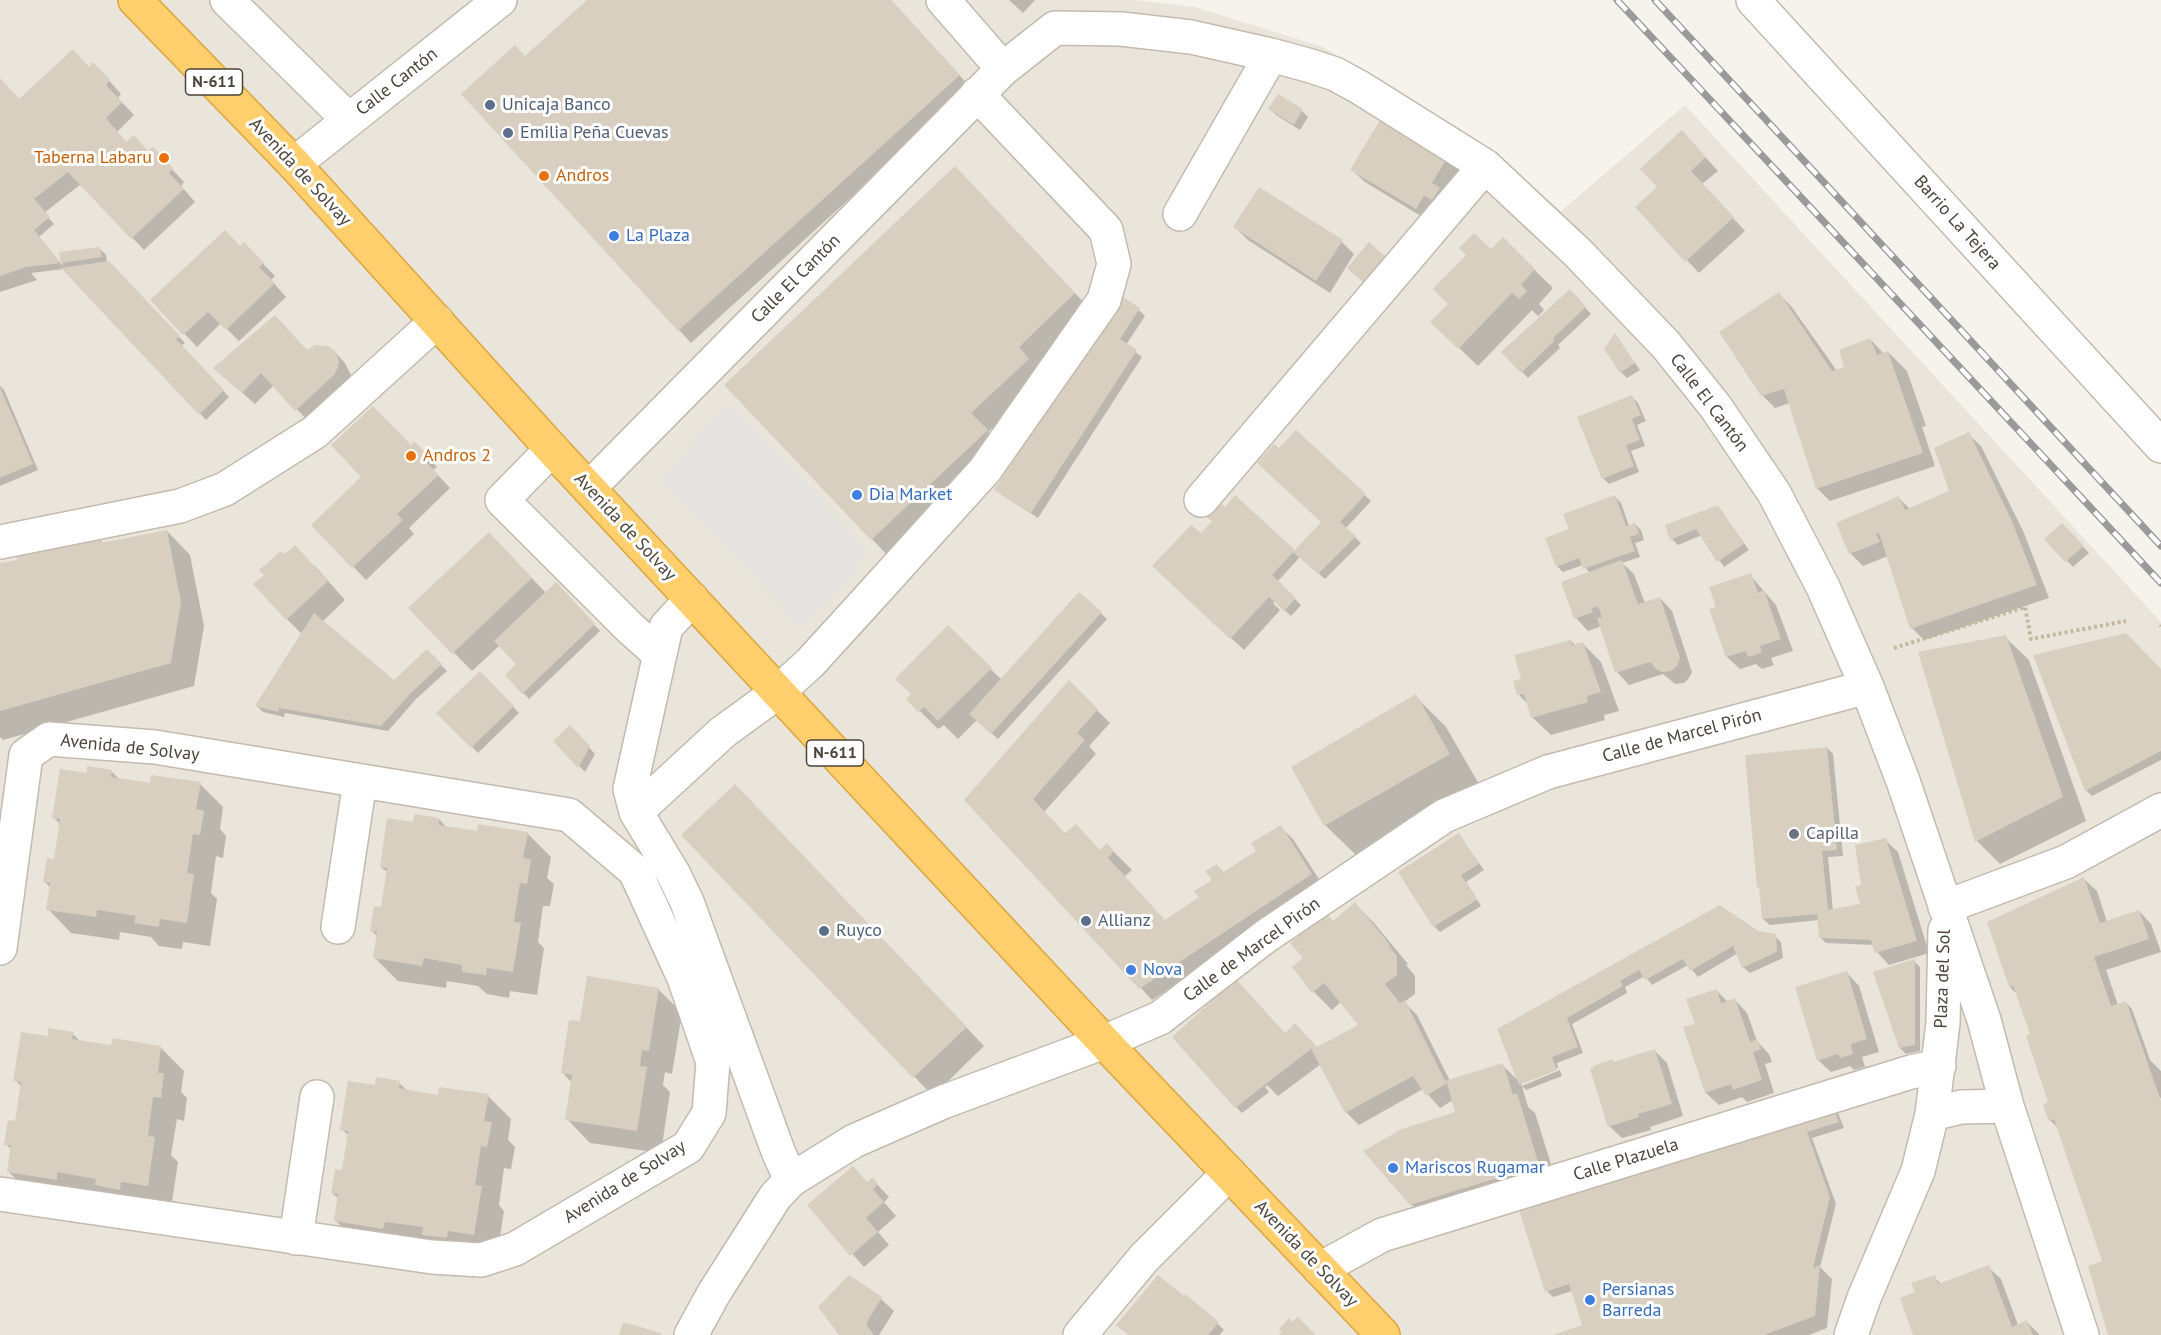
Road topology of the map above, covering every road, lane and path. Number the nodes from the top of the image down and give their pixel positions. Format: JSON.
{"nodes":[{"id":1,"x":135,"y":0,"type":"edge"},
{"id":2,"x":227,"y":0,"type":"edge"},
{"id":3,"x":500,"y":0,"type":"edge"},
{"id":4,"x":943,"y":0,"type":"edge"},
{"id":5,"x":1753,"y":0,"type":"edge"},
{"id":6,"x":1271,"y":55,"type":"junction"},
{"id":7,"x":1003,"y":69,"type":"junction"},
{"id":8,"x":977,"y":94,"type":"junction"},
{"id":9,"x":349,"y":120,"type":"junction"},
{"id":10,"x":294,"y":164,"type":"junction"},
{"id":11,"x":1485,"y":166,"type":"junction"},
{"id":12,"x":1180,"y":214,"type":"dead end"},
{"id":13,"x":437,"y":321,"type":"junction"},
{"id":14,"x":2161,"y":446,"type":"edge"},
{"id":15,"x":552,"y":449,"type":"junction"},
{"id":16,"x":589,"y":488,"type":"junction"},
{"id":17,"x":1201,"y":500,"type":"dead end"},
{"id":18,"x":0,"y":542,"type":"edge"},
{"id":19,"x":692,"y":599,"type":"junction"},
{"id":20,"x":2126,"y":621,"type":"dead end"},
{"id":21,"x":659,"y":654,"type":"junction"},
{"id":22,"x":1861,"y":674,"type":"junction"},
{"id":23,"x":778,"y":692,"type":"junction"},
{"id":24,"x":360,"y":781,"type":"junction"},
{"id":25,"x":633,"y":800,"type":"junction"},
{"id":26,"x":2161,"y":810,"type":"edge"},
{"id":27,"x":594,"y":835,"type":"junction"},
{"id":28,"x":1945,"y":907,"type":"junction"},
{"id":29,"x":338,"y":927,"type":"dead end"},
{"id":30,"x":0,"y":948,"type":"edge"},
{"id":31,"x":1104,"y":1042,"type":"junction"},
{"id":32,"x":1939,"y":1066,"type":"junction"},
{"id":33,"x":317,"y":1096,"type":"dead end"},
{"id":34,"x":2007,"y":1106,"type":"junction"},
{"id":35,"x":1932,"y":1114,"type":"junction"},
{"id":36,"x":1229,"y":1173,"type":"junction"},
{"id":37,"x":791,"y":1180,"type":"junction"},
{"id":38,"x":0,"y":1194,"type":"edge"},
{"id":39,"x":296,"y":1238,"type":"junction"},
{"id":40,"x":1320,"y":1269,"type":"junction"},
{"id":41,"x":691,"y":1335,"type":"edge"},
{"id":42,"x":1080,"y":1335,"type":"edge"},
{"id":43,"x":1383,"y":1335,"type":"edge"},
{"id":44,"x":1851,"y":1335,"type":"edge"},
{"id":45,"x":2082,"y":1335,"type":"edge"}],
"edges":[{"from":1,"to":10,"type":"highway","name":"Avenida de Solvay","number":"N-611"},
{"from":2,"to":9,"type":"street"},
{"from":3,"to":9,"type":"street","name":"Calle Cantón"},
{"from":4,"to":7,"type":"street"},
{"from":5,"to":14,"type":"street","name":"Barrio La Tejera"},
{"from":6,"to":7,"type":"street","name":"Calle El Cantón"},
{"from":6,"to":11,"type":"street","name":"Calle El Cantón"},
{"from":6,"to":12,"type":"street"},
{"from":7,"to":8,"type":"street","name":"Calle El Cantón"},
{"from":8,"to":16,"type":"street","name":"Calle El Cantón"},
{"from":8,"to":23,"type":"street"},
{"from":9,"to":10,"type":"street","name":"Calle Cantón"},
{"from":10,"to":13,"type":"highway","name":"Avenida de Solvay","number":"N-611"},
{"from":11,"to":17,"type":"street"},
{"from":11,"to":22,"type":"street","name":"Calle El Cantón"},
{"from":13,"to":15,"type":"highway","name":"Avenida de Solvay","number":"N-611"},
{"from":13,"to":18,"type":"street"},
{"from":15,"to":16,"type":"highway","name":"Avenida de Solvay","number":"N-611"},
{"from":15,"to":21,"type":"street"},
{"from":16,"to":19,"type":"highway","name":"Avenida de Solvay","number":"N-611"},
{"from":19,"to":21,"type":"street"},
{"from":19,"to":23,"type":"highway","name":"Avenida de Solvay","number":"N-611"},
{"from":20,"to":22,"type":"path"},
{"from":21,"to":25,"type":"street"},
{"from":22,"to":28,"type":"street"},
{"from":22,"to":31,"type":"street","name":"Calle de Marcel Pirón"},
{"from":23,"to":25,"type":"street"},
{"from":23,"to":31,"type":"highway","name":"Avenida de Solvay","number":"N-611"},
{"from":24,"to":27,"type":"street","name":"Avenida de Solvay"},
{"from":24,"to":29,"type":"street"},
{"from":24,"to":30,"type":"street","name":"Avenida de Solvay"},
{"from":25,"to":27,"type":"street"},
{"from":25,"to":37,"type":"street"},
{"from":26,"to":28,"type":"street"},
{"from":27,"to":39,"type":"street","name":"Avenida de Solvay"},
{"from":28,"to":32,"type":"street","name":"Plaza del Sol"},
{"from":28,"to":34,"type":"street","name":"Plaza del Sol"},
{"from":31,"to":36,"type":"highway","name":"Avenida de Solvay","number":"N-611"},
{"from":31,"to":37,"type":"street"},
{"from":32,"to":35,"type":"street","name":"Plaza del Sol"},
{"from":32,"to":40,"type":"street","name":"Calle Plazuela"},
{"from":33,"to":39,"type":"street"},
{"from":34,"to":35,"type":"street"},
{"from":34,"to":45,"type":"street","name":"Plaza del Sol"},
{"from":35,"to":44,"type":"street","name":"Plaza del Sol"},
{"from":36,"to":40,"type":"highway","name":"Avenida de Solvay","number":"N-611"},
{"from":36,"to":42,"type":"street"},
{"from":37,"to":41,"type":"street"},
{"from":38,"to":39,"type":"street","name":"Avenida de Solvay"},
{"from":40,"to":43,"type":"highway","name":"Avenida de Solvay","number":"N-611"}]}
